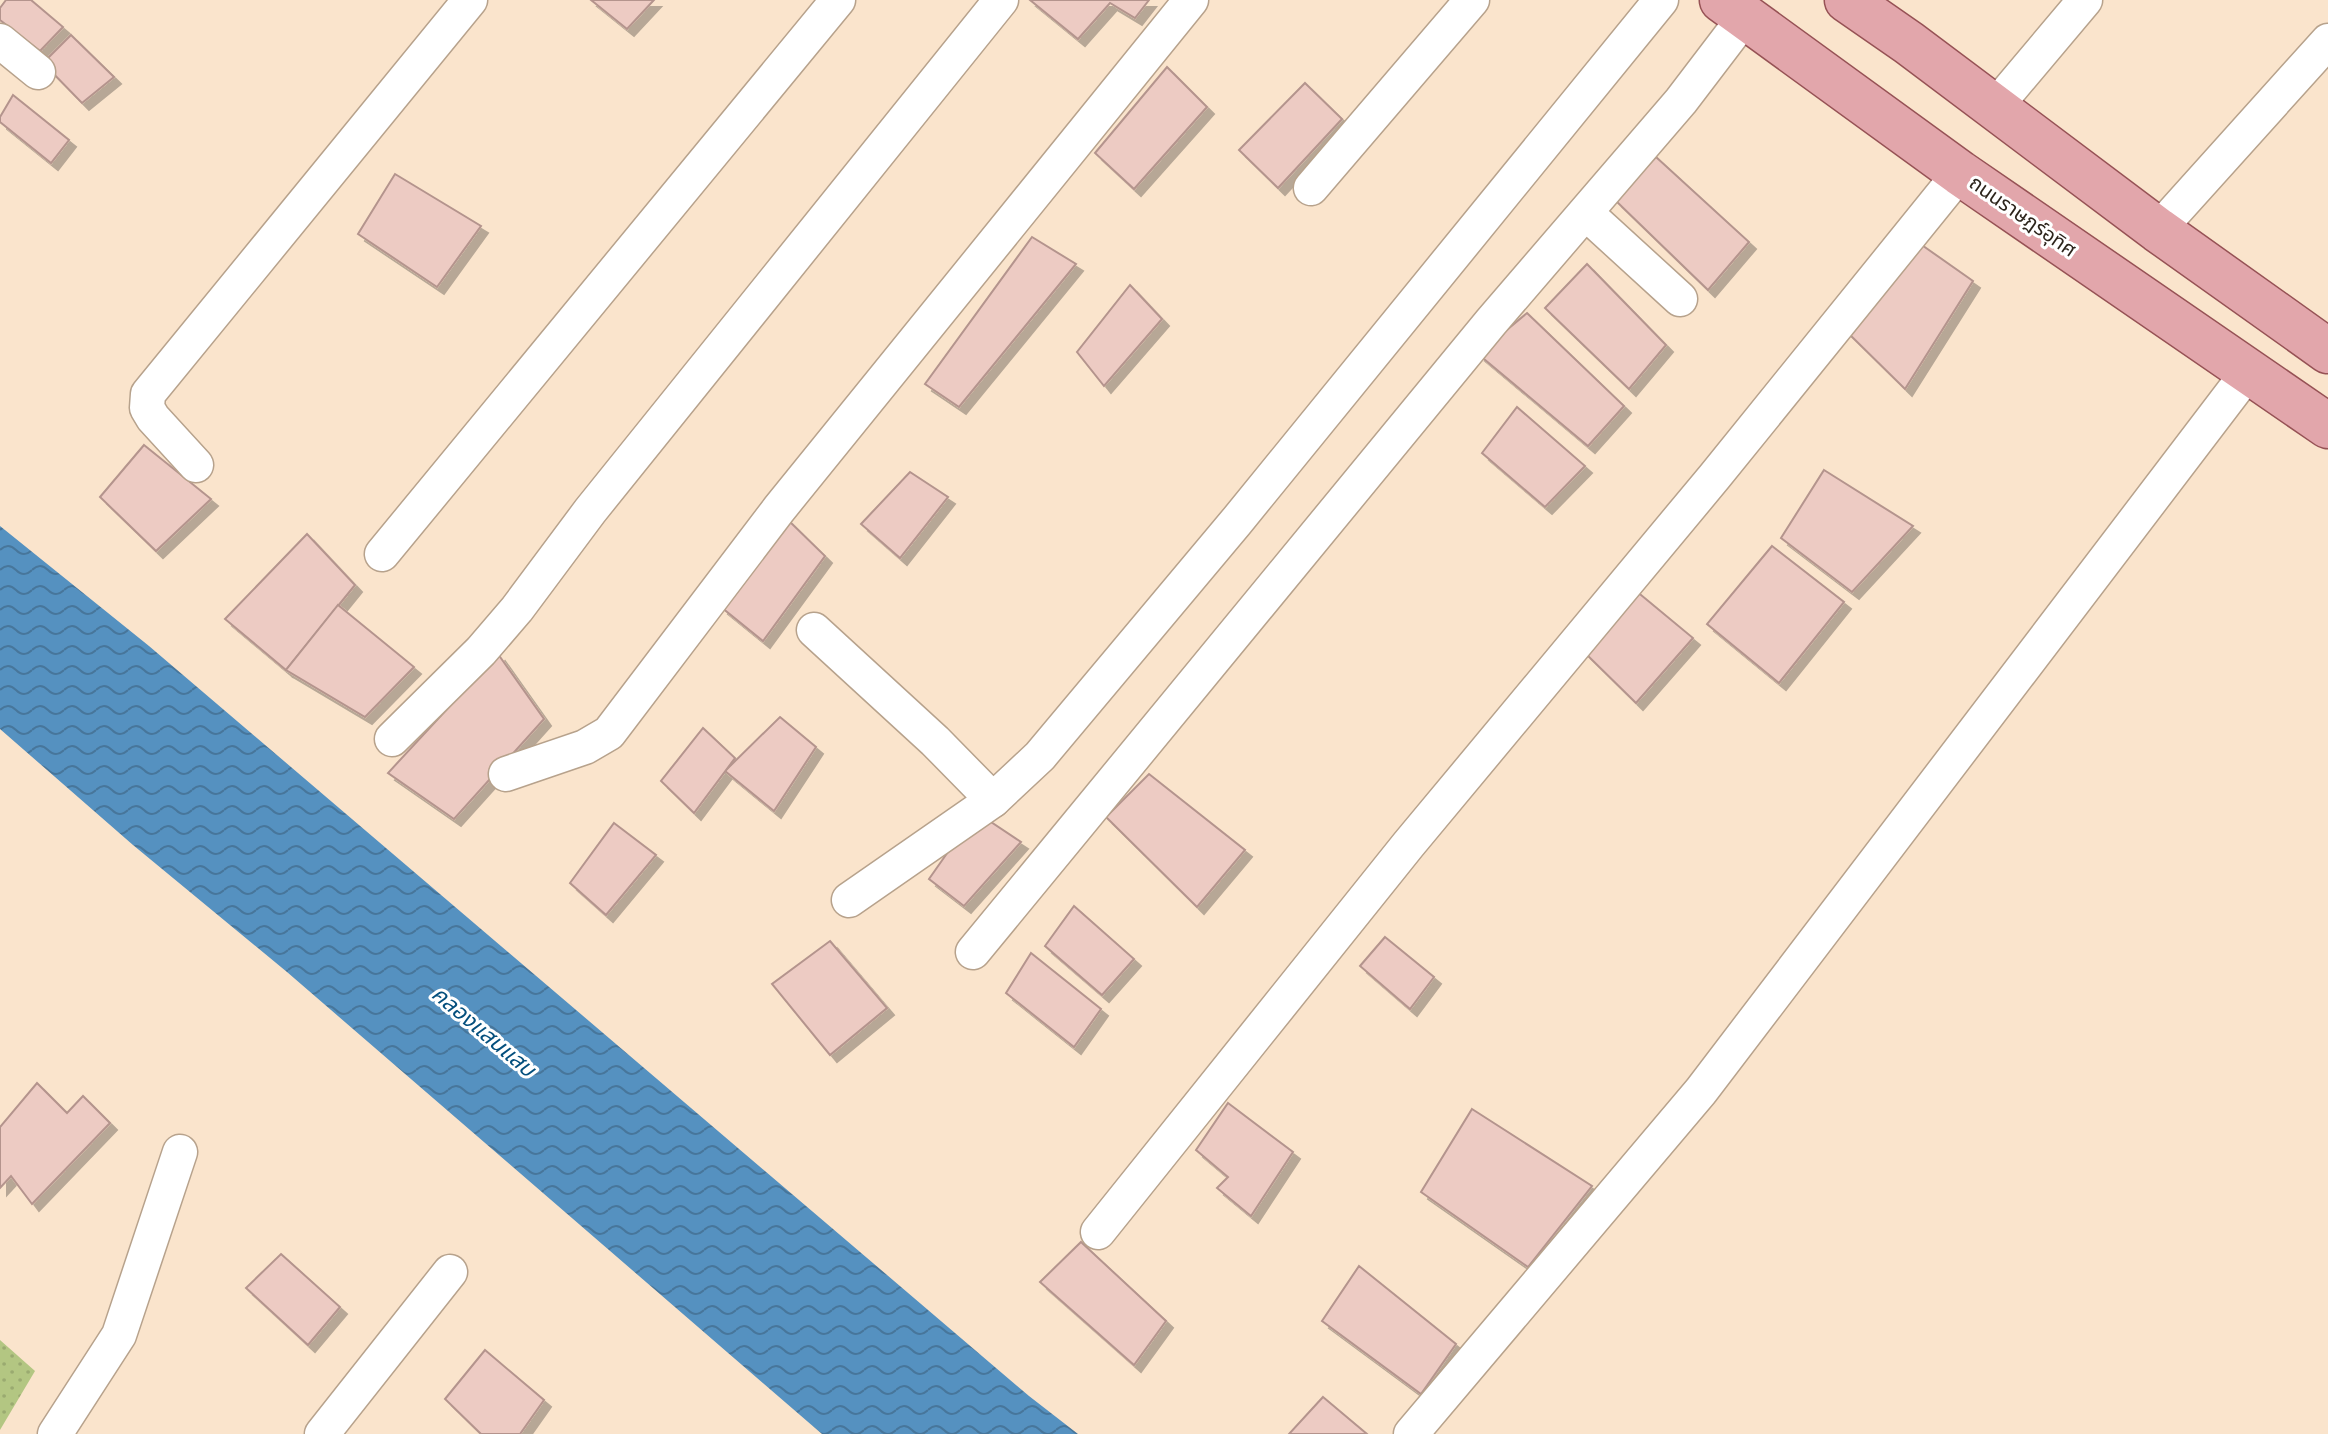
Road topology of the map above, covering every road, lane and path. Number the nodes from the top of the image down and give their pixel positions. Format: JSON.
{"nodes":[{"id":1,"x":470,"y":0,"type":"edge"},
{"id":2,"x":838,"y":0,"type":"edge"},
{"id":3,"x":1001,"y":0,"type":"edge"},
{"id":4,"x":1191,"y":0,"type":"edge"},
{"id":5,"x":1472,"y":0,"type":"edge"},
{"id":6,"x":1661,"y":0,"type":"edge"},
{"id":7,"x":1847,"y":0,"type":"edge"},
{"id":8,"x":2085,"y":0,"type":"edge"},
{"id":9,"x":1733,"y":8,"type":"edge"},
{"id":10,"x":0,"y":41,"type":"edge"},
{"id":11,"x":2328,"y":41,"type":"edge"},
{"id":12,"x":38,"y":72,"type":"dead end"},
{"id":13,"x":1995,"y":107,"type":"junction"},
{"id":14,"x":1960,"y":173,"type":"junction"},
{"id":15,"x":1311,"y":188,"type":"dead end"},
{"id":16,"x":1587,"y":214,"type":"junction"},
{"id":17,"x":2158,"y":230,"type":"junction"},
{"id":18,"x":2215,"y":272,"type":"junction"},
{"id":19,"x":1680,"y":299,"type":"dead end"},
{"id":20,"x":2182,"y":327,"type":"junction"},
{"id":21,"x":2328,"y":351,"type":"edge"},
{"id":22,"x":2249,"y":371,"type":"junction"},
{"id":23,"x":2328,"y":426,"type":"edge"},
{"id":24,"x":196,"y":465,"type":"dead end"},
{"id":25,"x":382,"y":554,"type":"dead end"},
{"id":26,"x":814,"y":630,"type":"dead end"},
{"id":27,"x":392,"y":739,"type":"dead end"},
{"id":28,"x":506,"y":774,"type":"dead end"},
{"id":29,"x":993,"y":800,"type":"junction"},
{"id":30,"x":849,"y":900,"type":"dead end"},
{"id":31,"x":973,"y":952,"type":"dead end"},
{"id":32,"x":180,"y":1152,"type":"dead end"},
{"id":33,"x":1098,"y":1232,"type":"dead end"},
{"id":34,"x":450,"y":1272,"type":"dead end"},
{"id":35,"x":55,"y":1434,"type":"edge"},
{"id":36,"x":322,"y":1434,"type":"edge"},
{"id":37,"x":1411,"y":1434,"type":"edge"}],
"edges":[{"from":1,"to":24,"type":"street"},
{"from":2,"to":25,"type":"street"},
{"from":3,"to":27,"type":"street"},
{"from":4,"to":28,"type":"street"},
{"from":5,"to":15,"type":"street"},
{"from":6,"to":29,"type":"street"},
{"from":7,"to":13,"type":"main road"},
{"from":8,"to":13,"type":"street"},
{"from":9,"to":14,"type":"main road","name":"ถนนราษฎร์อุทิศ"},
{"from":9,"to":16,"type":"street"},
{"from":10,"to":12,"type":"street"},
{"from":11,"to":17,"type":"street"},
{"from":13,"to":17,"type":"main road"},
{"from":14,"to":20,"type":"main road","name":"ถนนราษฎร์อุทิศ"},
{"from":14,"to":33,"type":"street"},
{"from":16,"to":19,"type":"street"},
{"from":16,"to":31,"type":"street"},
{"from":17,"to":18,"type":"main road"},
{"from":18,"to":20,"type":"main road"},
{"from":18,"to":21,"type":"main road"},
{"from":20,"to":22,"type":"main road","name":"ถนนราษฎร์อุทิศ"},
{"from":22,"to":23,"type":"main road","name":"ถนนราษฎร์อุทิศ"},
{"from":22,"to":37,"type":"street"},
{"from":26,"to":29,"type":"street"},
{"from":29,"to":30,"type":"street"},
{"from":32,"to":35,"type":"street"},
{"from":34,"to":36,"type":"street"}]}
